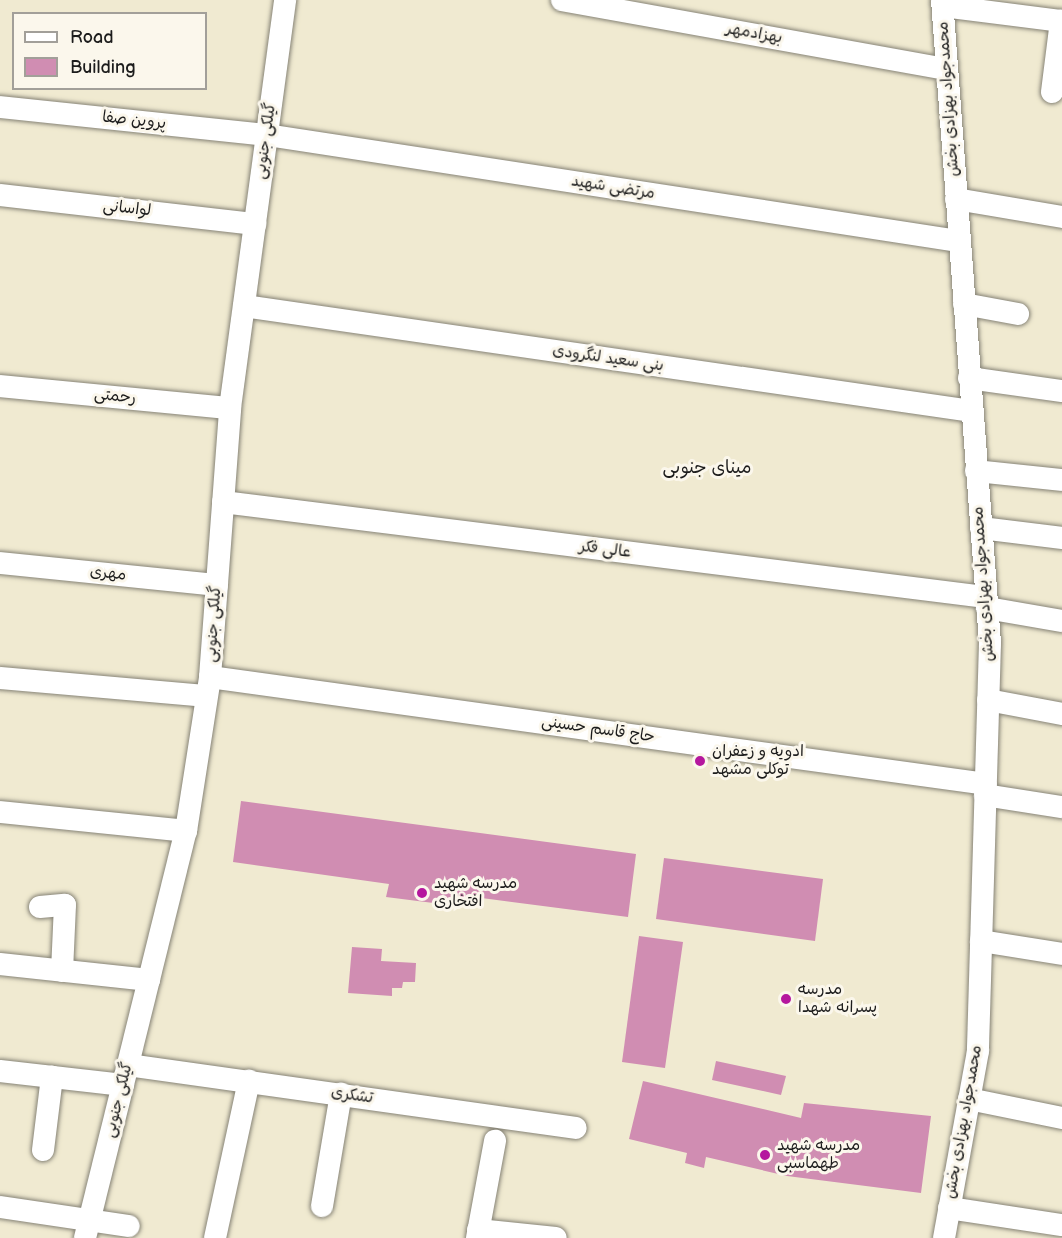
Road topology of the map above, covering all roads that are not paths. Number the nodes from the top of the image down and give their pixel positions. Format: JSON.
{"nodes":[{"id":1,"x":285,"y":0,"type":"edge"},
{"id":2,"x":562,"y":0,"type":"edge"},
{"id":3,"x":942,"y":3,"type":"edge"},
{"id":4,"x":1056,"y":15,"type":"edge"},
{"id":5,"x":946,"y":69,"type":"junction"},
{"id":6,"x":1052,"y":92,"type":"dead end"},
{"id":7,"x":0,"y":107,"type":"edge"},
{"id":8,"x":267,"y":135,"type":"junction"},
{"id":9,"x":0,"y":195,"type":"edge"},
{"id":10,"x":956,"y":200,"type":"junction"},
{"id":11,"x":1062,"y":217,"type":"edge"},
{"id":12,"x":255,"y":224,"type":"junction"},
{"id":13,"x":959,"y":241,"type":"junction"},
{"id":14,"x":964,"y":304,"type":"junction"},
{"id":15,"x":244,"y":306,"type":"junction"},
{"id":16,"x":1018,"y":314,"type":"dead end"},
{"id":17,"x":969,"y":378,"type":"junction"},
{"id":18,"x":0,"y":386,"type":"edge"},
{"id":19,"x":1062,"y":392,"type":"edge"},
{"id":20,"x":230,"y":408,"type":"junction"},
{"id":21,"x":972,"y":411,"type":"junction"},
{"id":22,"x":976,"y":471,"type":"junction"},
{"id":23,"x":1062,"y":480,"type":"edge"},
{"id":24,"x":223,"y":502,"type":"junction"},
{"id":25,"x":981,"y":528,"type":"junction"},
{"id":26,"x":1062,"y":538,"type":"edge"},
{"id":27,"x":0,"y":563,"type":"edge"},
{"id":28,"x":217,"y":585,"type":"junction"},
{"id":29,"x":987,"y":603,"type":"junction"},
{"id":30,"x":1062,"y":621,"type":"edge"},
{"id":31,"x":0,"y":678,"type":"edge"},
{"id":32,"x":207,"y":686,"type":"junction"},
{"id":33,"x":988,"y":700,"type":"junction"},
{"id":34,"x":1062,"y":714,"type":"edge"},
{"id":35,"x":985,"y":790,"type":"junction"},
{"id":36,"x":1062,"y":807,"type":"edge"},
{"id":37,"x":0,"y":812,"type":"edge"},
{"id":38,"x":186,"y":831,"type":"junction"},
{"id":39,"x":40,"y":907,"type":"dead end"},
{"id":40,"x":981,"y":940,"type":"junction"},
{"id":41,"x":1062,"y":954,"type":"edge"},
{"id":42,"x":0,"y":964,"type":"edge"},
{"id":43,"x":62,"y":971,"type":"junction"},
{"id":44,"x":149,"y":980,"type":"junction"},
{"id":45,"x":0,"y":1071,"type":"edge"},
{"id":46,"x":126,"y":1075,"type":"junction"},
{"id":47,"x":52,"y":1077,"type":"junction"},
{"id":48,"x":249,"y":1081,"type":"junction"},
{"id":49,"x":341,"y":1094,"type":"junction"},
{"id":50,"x":969,"y":1099,"type":"junction"},
{"id":51,"x":1062,"y":1118,"type":"edge"},
{"id":52,"x":576,"y":1128,"type":"dead end"},
{"id":53,"x":495,"y":1141,"type":"dead end"},
{"id":54,"x":43,"y":1150,"type":"dead end"},
{"id":55,"x":322,"y":1206,"type":"dead end"},
{"id":56,"x":0,"y":1207,"type":"edge"},
{"id":57,"x":950,"y":1208,"type":"junction"},
{"id":58,"x":1062,"y":1225,"type":"edge"},
{"id":59,"x":129,"y":1226,"type":"dead end"},
{"id":60,"x":87,"y":1229,"type":"edge"},
{"id":61,"x":478,"y":1234,"type":"edge"},
{"id":62,"x":215,"y":1238,"type":"edge"},
{"id":63,"x":556,"y":1238,"type":"edge"},
{"id":64,"x":944,"y":1238,"type":"edge"}],
"edges":[{"from":1,"to":8,"type":"street","name":"گیلکی جنوبی"},
{"from":2,"to":5,"type":"street","name":"بهزادمهر"},
{"from":3,"to":4,"type":"street"},
{"from":3,"to":5,"type":"street","name":"محمدجواد بهزادی بخش"},
{"from":4,"to":6,"type":"street"},
{"from":5,"to":10,"type":"street","name":"محمدجواد بهزادی بخش"},
{"from":7,"to":8,"type":"street","name":"پروین صفا"},
{"from":8,"to":12,"type":"street","name":"گیلکی جنوبی"},
{"from":8,"to":13,"type":"street","name":"مرتضی شهید"},
{"from":9,"to":12,"type":"street","name":"لواسانی"},
{"from":10,"to":11,"type":"street"},
{"from":10,"to":13,"type":"street","name":"محمدجواد بهزادی بخش"},
{"from":12,"to":15,"type":"street","name":"گیلکی جنوبی"},
{"from":13,"to":14,"type":"street","name":"محمدجواد بهزادی بخش"},
{"from":14,"to":16,"type":"street"},
{"from":14,"to":17,"type":"street","name":"محمدجواد بهزادی بخش"},
{"from":15,"to":20,"type":"street","name":"گیلکی جنوبی"},
{"from":15,"to":21,"type":"street","name":"بنی سعید لنگرودی"},
{"from":17,"to":19,"type":"street"},
{"from":17,"to":21,"type":"street","name":"محمدجواد بهزادی بخش"},
{"from":18,"to":20,"type":"street","name":"رحمتی"},
{"from":20,"to":24,"type":"street","name":"گیلکی جنوبی"},
{"from":21,"to":22,"type":"street","name":"محمدجواد بهزادی بخش"},
{"from":22,"to":23,"type":"street"},
{"from":22,"to":25,"type":"street","name":"محمدجواد بهزادی بخش"},
{"from":24,"to":28,"type":"street","name":"گیلکی جنوبی"},
{"from":24,"to":29,"type":"street","name":"عالی فکر"},
{"from":25,"to":26,"type":"street"},
{"from":25,"to":29,"type":"street","name":"محمدجواد بهزادی بخش"},
{"from":27,"to":28,"type":"street","name":"مهری"},
{"from":28,"to":32,"type":"street","name":"گیلکی جنوبی"},
{"from":29,"to":30,"type":"street","name":"عالی فکر"},
{"from":29,"to":33,"type":"street","name":"محمدجواد بهزادی بخش"},
{"from":31,"to":32,"type":"street","name":"حاج قاسم حسینی"},
{"from":32,"to":35,"type":"street","name":"حاج قاسم حسینی"},
{"from":32,"to":38,"type":"street","name":"گیلکی جنوبی"},
{"from":33,"to":34,"type":"street"},
{"from":33,"to":35,"type":"street","name":"محمدجواد بهزادی بخش"},
{"from":35,"to":36,"type":"street","name":"حاج قاسم حسینی"},
{"from":35,"to":40,"type":"street","name":"محمدجواد بهزادی بخش"},
{"from":37,"to":38,"type":"street"},
{"from":38,"to":44,"type":"street","name":"گیلکی جنوبی"},
{"from":39,"to":43,"type":"street"},
{"from":40,"to":41,"type":"street"},
{"from":40,"to":50,"type":"street","name":"محمدجواد بهزادی بخش"},
{"from":42,"to":43,"type":"street"},
{"from":43,"to":44,"type":"street"},
{"from":44,"to":46,"type":"street","name":"گیلکی جنوبی"},
{"from":45,"to":47,"type":"street","name":"تشکری"},
{"from":46,"to":47,"type":"street","name":"تشکری"},
{"from":46,"to":48,"type":"street","name":"تشکری"},
{"from":46,"to":60,"type":"street","name":"گیلکی جنوبی"},
{"from":47,"to":54,"type":"street"},
{"from":48,"to":49,"type":"street","name":"تشکری"},
{"from":48,"to":62,"type":"street"},
{"from":49,"to":52,"type":"street","name":"تشکری"},
{"from":49,"to":55,"type":"street"},
{"from":50,"to":51,"type":"street"},
{"from":50,"to":57,"type":"street","name":"محمدجواد بهزادی بخش"},
{"from":53,"to":61,"type":"street"},
{"from":56,"to":60,"type":"street"},
{"from":57,"to":58,"type":"street"},
{"from":57,"to":64,"type":"street","name":"محمدجواد بهزادی بخش"},
{"from":59,"to":60,"type":"street"},
{"from":61,"to":63,"type":"street"}]}
